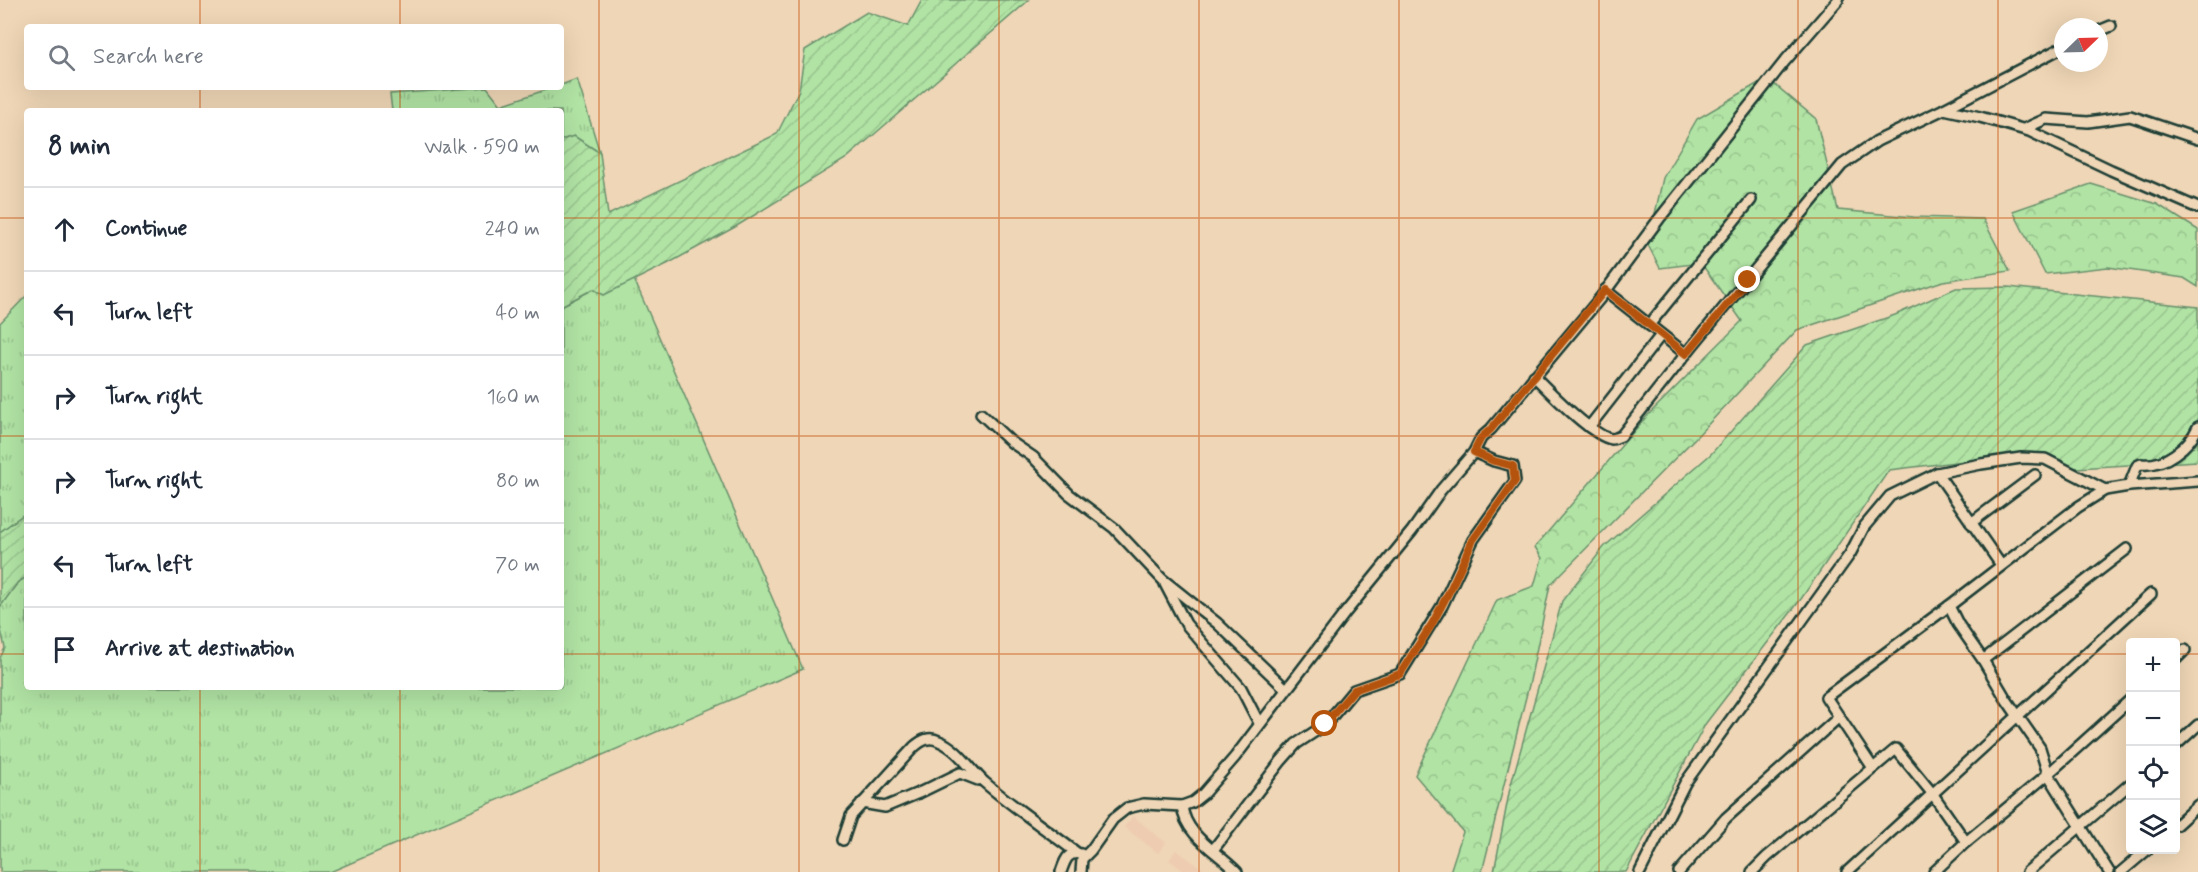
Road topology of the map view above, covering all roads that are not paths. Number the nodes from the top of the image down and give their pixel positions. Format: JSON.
{"nodes":[{"id":1,"x":1838,"y":0,"type":"edge"},
{"id":2,"x":2111,"y":26,"type":"dead end"},
{"id":3,"x":2108,"y":27,"type":"edge"},
{"id":4,"x":2054,"y":52,"type":"edge"},
{"id":5,"x":1944,"y":110,"type":"junction"},
{"id":6,"x":2024,"y":129,"type":"junction"},
{"id":7,"x":2198,"y":139,"type":"edge"},
{"id":8,"x":1751,"y":200,"type":"dead end"},
{"id":9,"x":2198,"y":208,"type":"edge"},
{"id":10,"x":1605,"y":290,"type":"junction"},
{"id":11,"x":1649,"y":324,"type":"junction"},
{"id":12,"x":1661,"y":334,"type":"junction"},
{"id":13,"x":1686,"y":354,"type":"junction"},
{"id":14,"x":1534,"y":376,"type":"junction"},
{"id":15,"x":981,"y":414,"type":"dead end"},
{"id":16,"x":1589,"y":427,"type":"junction"},
{"id":17,"x":2198,"y":427,"type":"edge"},
{"id":18,"x":1474,"y":452,"type":"junction"},
{"id":19,"x":1937,"y":473,"type":"junction"},
{"id":20,"x":2035,"y":475,"type":"dead end"},
{"id":21,"x":2198,"y":481,"type":"edge"},
{"id":22,"x":2129,"y":486,"type":"junction"},
{"id":23,"x":2105,"y":490,"type":"junction"},
{"id":24,"x":1971,"y":523,"type":"junction"},
{"id":25,"x":2127,"y":549,"type":"dead end"},
{"id":26,"x":2001,"y":565,"type":"junction"},
{"id":27,"x":1162,"y":579,"type":"junction"},
{"id":28,"x":2151,"y":594,"type":"dead end"},
{"id":29,"x":1949,"y":606,"type":"junction"},
{"id":30,"x":2185,"y":650,"type":"dead end"},
{"id":31,"x":2180,"y":654,"type":"edge"},
{"id":32,"x":1983,"y":660,"type":"junction"},
{"id":33,"x":1286,"y":689,"type":"junction"},
{"id":34,"x":2126,"y":704,"type":"edge"},
{"id":35,"x":2019,"y":715,"type":"junction"},
{"id":36,"x":1838,"y":718,"type":"junction"},
{"id":37,"x":1259,"y":723,"type":"junction"},
{"id":38,"x":2198,"y":726,"type":"edge"},
{"id":39,"x":2180,"y":741,"type":"edge"},
{"id":40,"x":1874,"y":768,"type":"junction"},
{"id":41,"x":2048,"y":774,"type":"junction"},
{"id":42,"x":984,"y":782,"type":"junction"},
{"id":43,"x":2126,"y":787,"type":"edge"},
{"id":44,"x":1932,"y":793,"type":"junction"},
{"id":45,"x":862,"y":803,"type":"junction"},
{"id":46,"x":2198,"y":805,"type":"edge"},
{"id":47,"x":1182,"y":806,"type":"junction"},
{"id":48,"x":2180,"y":821,"type":"edge"},
{"id":49,"x":2081,"y":826,"type":"junction"},
{"id":50,"x":843,"y":840,"type":"dead end"},
{"id":51,"x":1966,"y":842,"type":"junction"},
{"id":52,"x":1213,"y":850,"type":"junction"},
{"id":53,"x":1081,"y":854,"type":"junction"},
{"id":54,"x":2141,"y":854,"type":"edge"},
{"id":55,"x":1061,"y":872,"type":"edge"},
{"id":56,"x":1081,"y":872,"type":"edge"},
{"id":57,"x":1237,"y":872,"type":"edge"},
{"id":58,"x":1640,"y":872,"type":"edge"},
{"id":59,"x":1679,"y":872,"type":"edge"},
{"id":60,"x":1752,"y":872,"type":"edge"},
{"id":61,"x":1847,"y":872,"type":"edge"},
{"id":62,"x":1934,"y":872,"type":"edge"},
{"id":63,"x":2027,"y":872,"type":"edge"},
{"id":64,"x":2109,"y":872,"type":"edge"},
{"id":65,"x":2121,"y":872,"type":"edge"}],
"edges":[{"from":1,"to":10,"type":"street"},
{"from":2,"to":3,"type":"street"},
{"from":4,"to":5,"type":"street"},
{"from":5,"to":6,"type":"street"},
{"from":5,"to":13,"type":"street"},
{"from":6,"to":7,"type":"street"},
{"from":6,"to":9,"type":"street"},
{"from":8,"to":11,"type":"street"},
{"from":10,"to":11,"type":"street"},
{"from":10,"to":14,"type":"street"},
{"from":11,"to":12,"type":"street"},
{"from":12,"to":13,"type":"street"},
{"from":12,"to":16,"type":"street"},
{"from":13,"to":16,"type":"street"},
{"from":14,"to":16,"type":"street"},
{"from":14,"to":18,"type":"street"},
{"from":15,"to":27,"type":"street"},
{"from":17,"to":22,"type":"street"},
{"from":18,"to":33,"type":"street"},
{"from":18,"to":52,"type":"street"},
{"from":19,"to":23,"type":"street"},
{"from":19,"to":24,"type":"street"},
{"from":19,"to":58,"type":"street"},
{"from":20,"to":24,"type":"street"},
{"from":21,"to":22,"type":"street"},
{"from":22,"to":23,"type":"street"},
{"from":23,"to":26,"type":"street"},
{"from":24,"to":26,"type":"street"},
{"from":25,"to":32,"type":"street"},
{"from":26,"to":29,"type":"street"},
{"from":27,"to":33,"type":"street"},
{"from":27,"to":37,"type":"street"},
{"from":28,"to":35,"type":"street"},
{"from":29,"to":32,"type":"street"},
{"from":29,"to":36,"type":"street"},
{"from":30,"to":31,"type":"street"},
{"from":32,"to":35,"type":"street"},
{"from":33,"to":37,"type":"street"},
{"from":34,"to":41,"type":"street"},
{"from":35,"to":41,"type":"street"},
{"from":35,"to":44,"type":"street"},
{"from":36,"to":40,"type":"street"},
{"from":36,"to":59,"type":"street"},
{"from":37,"to":47,"type":"street"},
{"from":38,"to":39,"type":"street"},
{"from":40,"to":44,"type":"street"},
{"from":40,"to":60,"type":"street"},
{"from":41,"to":49,"type":"street"},
{"from":41,"to":51,"type":"street"},
{"from":42,"to":45,"type":"street"},
{"from":42,"to":45,"type":"street"},
{"from":42,"to":53,"type":"street"},
{"from":43,"to":49,"type":"street"},
{"from":44,"to":51,"type":"street"},
{"from":44,"to":61,"type":"street"},
{"from":45,"to":50,"type":"street"},
{"from":46,"to":48,"type":"street"},
{"from":47,"to":52,"type":"street"},
{"from":47,"to":53,"type":"street"},
{"from":49,"to":63,"type":"street"},
{"from":49,"to":64,"type":"street"},
{"from":51,"to":62,"type":"street"},
{"from":52,"to":57,"type":"street"},
{"from":53,"to":55,"type":"street"},
{"from":53,"to":56,"type":"street"},
{"from":54,"to":65,"type":"street"}]}
